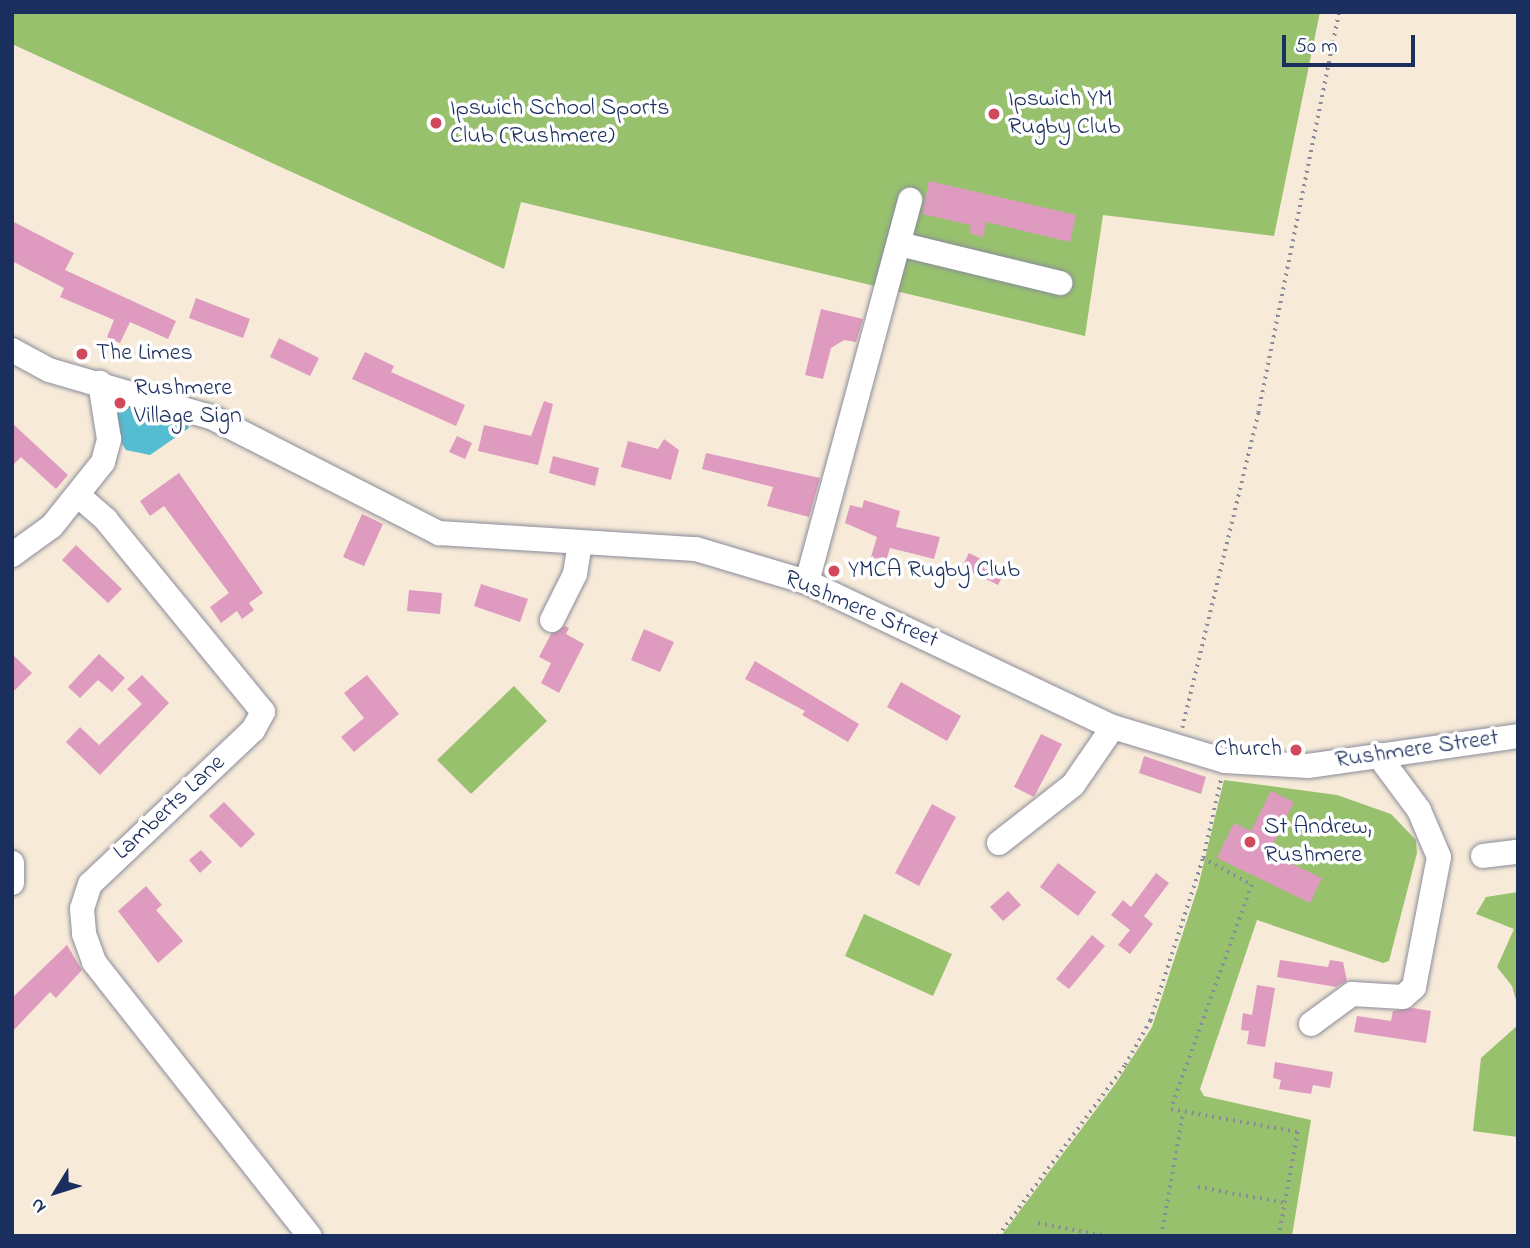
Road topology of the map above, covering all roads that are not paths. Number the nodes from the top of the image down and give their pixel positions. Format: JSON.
{"nodes":[{"id":1,"x":911,"y":200,"type":"dead end"},
{"id":2,"x":899,"y":244,"type":"junction"},
{"id":3,"x":1060,"y":283,"type":"dead end"},
{"id":4,"x":12,"y":350,"type":"edge"},
{"id":5,"x":100,"y":383,"type":"junction"},
{"id":6,"x":80,"y":497,"type":"junction"},
{"id":7,"x":580,"y":542,"type":"junction"},
{"id":8,"x":12,"y":555,"type":"edge"},
{"id":9,"x":807,"y":582,"type":"junction"},
{"id":10,"x":552,"y":620,"type":"dead end"},
{"id":11,"x":1113,"y":727,"type":"junction"},
{"id":12,"x":1517,"y":741,"type":"edge"},
{"id":13,"x":1378,"y":755,"type":"junction"},
{"id":14,"x":999,"y":843,"type":"dead end"},
{"id":15,"x":1518,"y":852,"type":"edge"},
{"id":16,"x":1483,"y":856,"type":"dead end"},
{"id":17,"x":12,"y":863,"type":"edge"},
{"id":18,"x":12,"y":883,"type":"edge"},
{"id":19,"x":1311,"y":1024,"type":"dead end"},
{"id":20,"x":310,"y":1236,"type":"edge"}],
"edges":[{"from":1,"to":2,"type":"street"},
{"from":2,"to":3,"type":"street"},
{"from":2,"to":9,"type":"street"},
{"from":4,"to":5,"type":"street","name":"Rushmere Street"},
{"from":5,"to":6,"type":"street"},
{"from":5,"to":7,"type":"street","name":"Rushmere Street"},
{"from":6,"to":8,"type":"street"},
{"from":6,"to":20,"type":"street","name":"Lamberts Lane"},
{"from":7,"to":9,"type":"street","name":"Rushmere Street"},
{"from":7,"to":10,"type":"street"},
{"from":9,"to":11,"type":"street","name":"Rushmere Street"},
{"from":11,"to":13,"type":"street","name":"Rushmere Street"},
{"from":11,"to":14,"type":"street"},
{"from":12,"to":13,"type":"street","name":"Rushmere Street"},
{"from":13,"to":19,"type":"street"},
{"from":15,"to":16,"type":"street"},
{"from":17,"to":18,"type":"street"}]}
